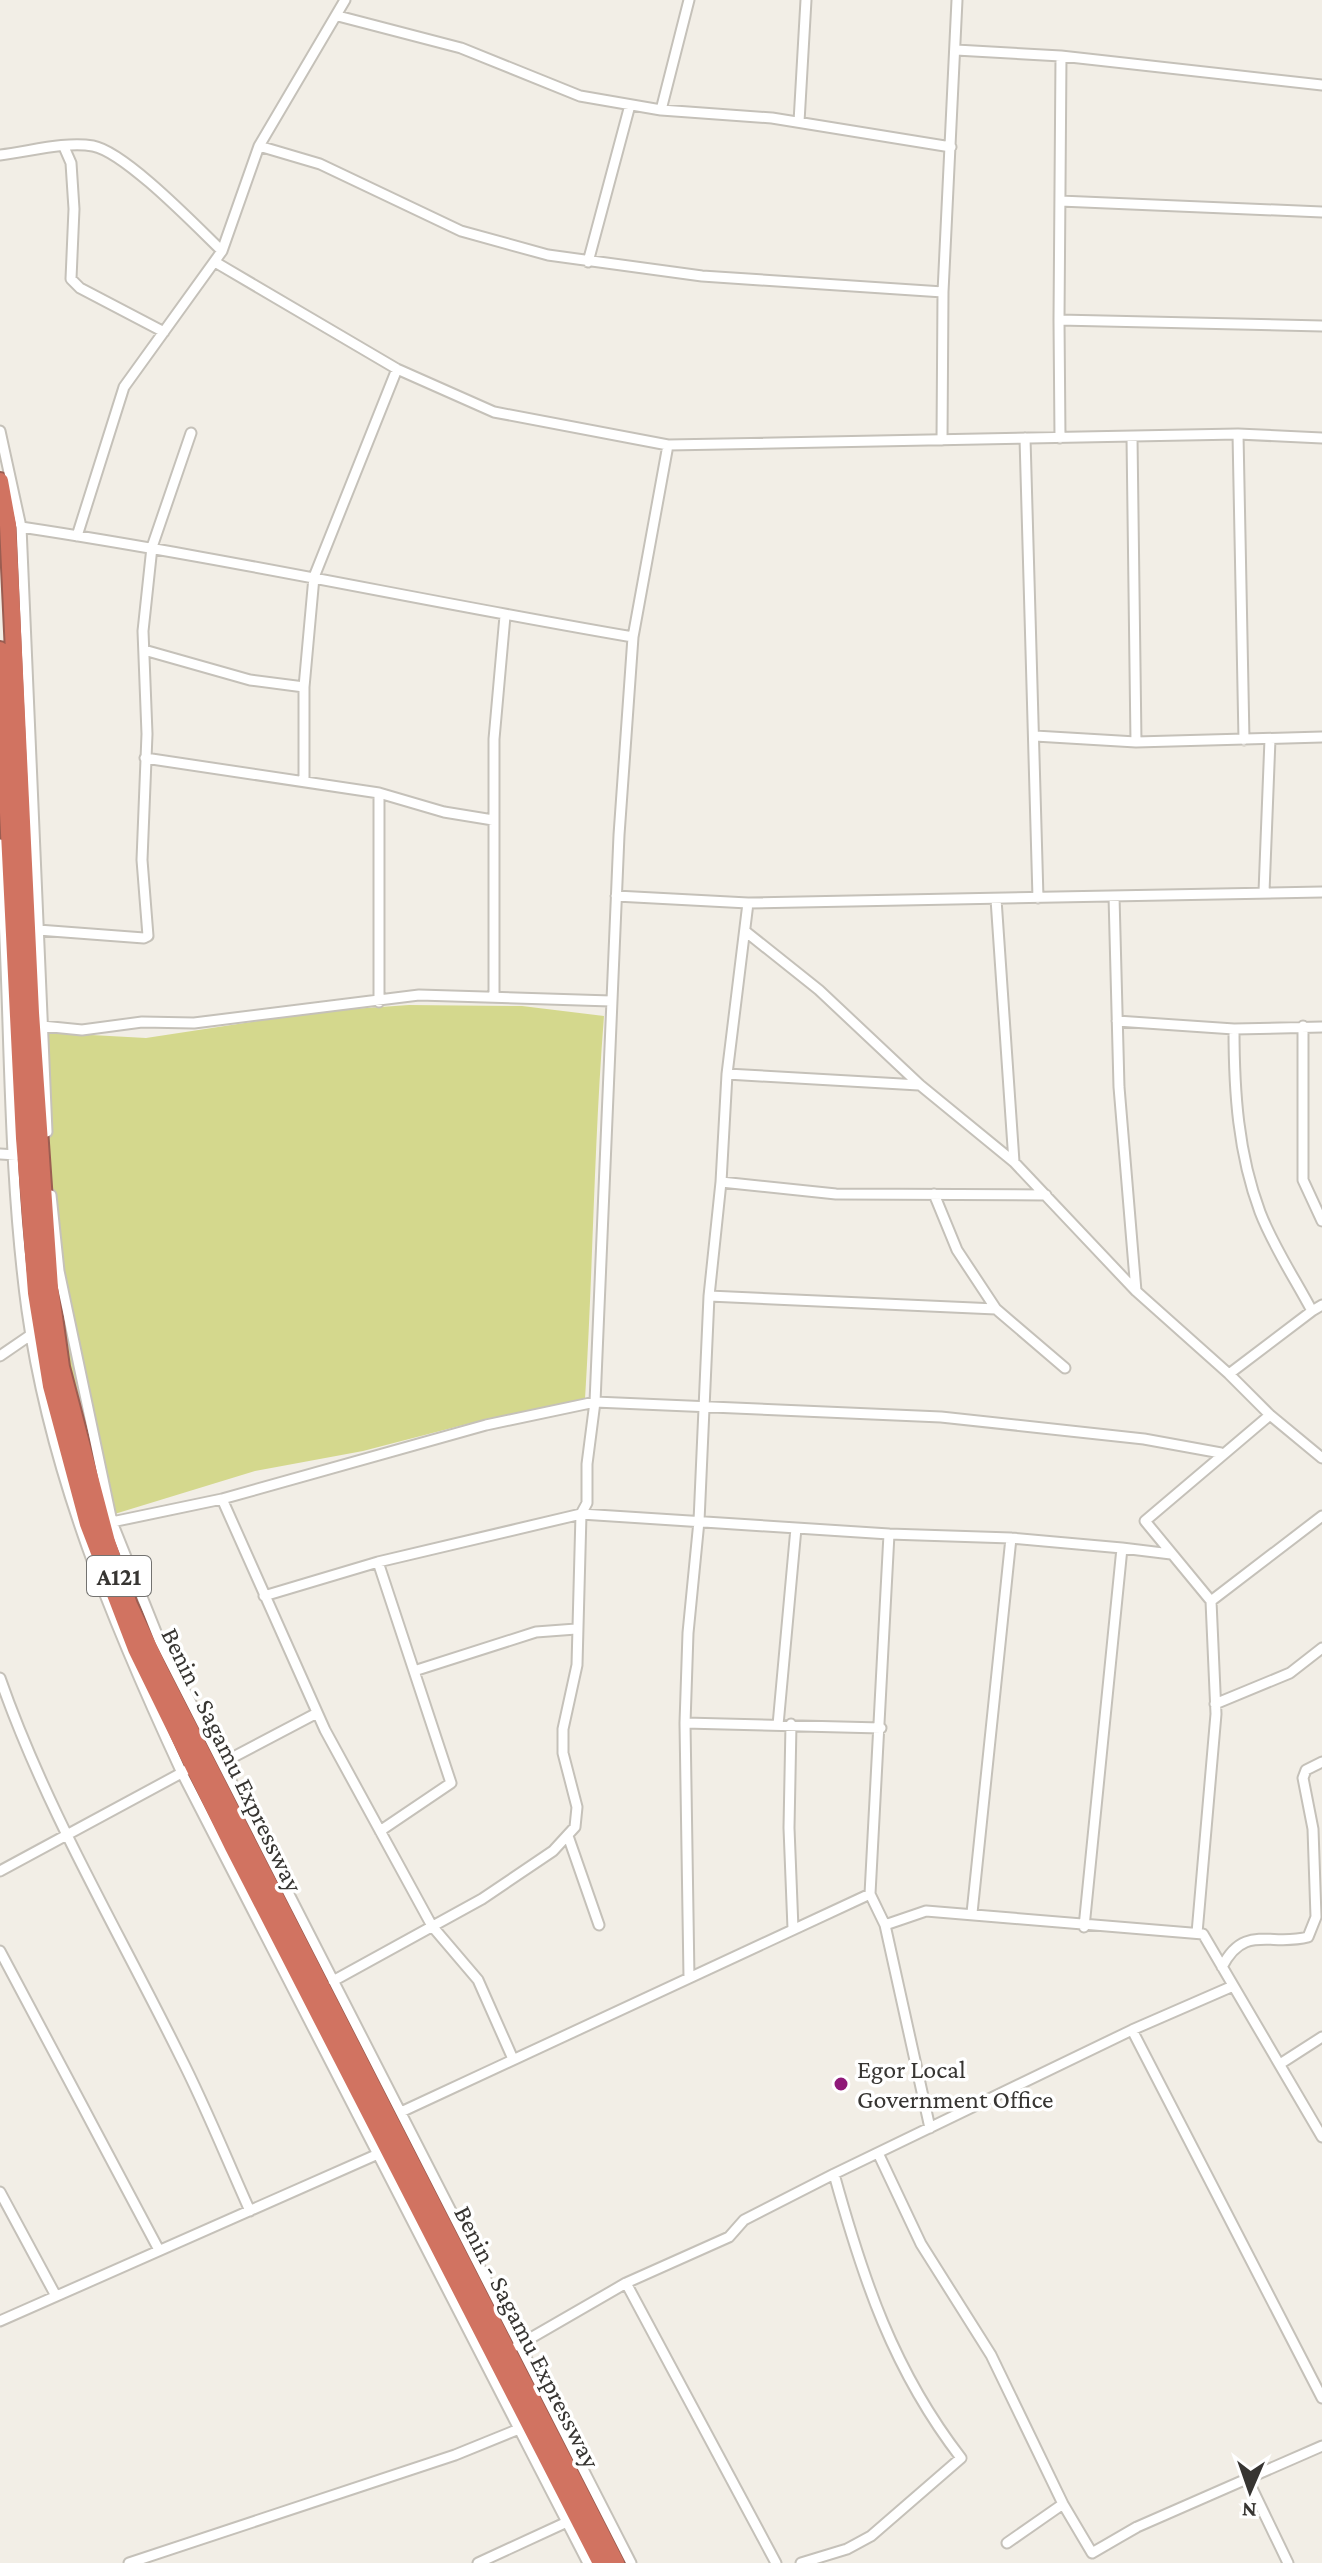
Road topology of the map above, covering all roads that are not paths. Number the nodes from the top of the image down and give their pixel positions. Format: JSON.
{"nodes":[{"id":1,"x":345,"y":0,"type":"edge"},
{"id":2,"x":689,"y":0,"type":"edge"},
{"id":3,"x":806,"y":0,"type":"edge"},
{"id":4,"x":957,"y":0,"type":"edge"},
{"id":5,"x":338,"y":16,"type":"junction"},
{"id":6,"x":956,"y":50,"type":"junction"},
{"id":7,"x":1061,"y":56,"type":"junction"},
{"id":8,"x":1322,"y":85,"type":"edge"},
{"id":9,"x":630,"y":105,"type":"junction"},
{"id":10,"x":661,"y":110,"type":"junction"},
{"id":11,"x":799,"y":122,"type":"junction"},
{"id":12,"x":259,"y":146,"type":"junction"},
{"id":13,"x":64,"y":147,"type":"junction"},
{"id":14,"x":951,"y":147,"type":"junction"},
{"id":15,"x":0,"y":155,"type":"edge"},
{"id":16,"x":1060,"y":201,"type":"junction"},
{"id":17,"x":1322,"y":212,"type":"edge"},
{"id":18,"x":222,"y":251,"type":"junction"},
{"id":19,"x":215,"y":262,"type":"junction"},
{"id":20,"x":588,"y":262,"type":"junction"},
{"id":21,"x":943,"y":292,"type":"junction"},
{"id":22,"x":1059,"y":320,"type":"junction"},
{"id":23,"x":1322,"y":326,"type":"edge"},
{"id":24,"x":164,"y":332,"type":"junction"},
{"id":25,"x":397,"y":369,"type":"junction"},
{"id":26,"x":0,"y":431,"type":"edge"},
{"id":27,"x":191,"y":433,"type":"dead end"},
{"id":28,"x":1238,"y":434,"type":"junction"},
{"id":29,"x":1132,"y":437,"type":"junction"},
{"id":30,"x":1025,"y":438,"type":"junction"},
{"id":31,"x":1060,"y":438,"type":"junction"},
{"id":32,"x":1322,"y":438,"type":"edge"},
{"id":33,"x":942,"y":440,"type":"junction"},
{"id":34,"x":668,"y":445,"type":"junction"},
{"id":35,"x":0,"y":481,"type":"edge"},
{"id":36,"x":21,"y":527,"type":"junction"},
{"id":37,"x":77,"y":536,"type":"junction"},
{"id":38,"x":152,"y":547,"type":"junction"},
{"id":39,"x":314,"y":577,"type":"junction"},
{"id":40,"x":505,"y":616,"type":"junction"},
{"id":41,"x":633,"y":637,"type":"junction"},
{"id":42,"x":0,"y":650,"type":"edge"},
{"id":43,"x":144,"y":650,"type":"junction"},
{"id":44,"x":304,"y":687,"type":"junction"},
{"id":45,"x":1035,"y":736,"type":"junction"},
{"id":46,"x":1322,"y":737,"type":"edge"},
{"id":47,"x":1270,"y":739,"type":"junction"},
{"id":48,"x":1244,"y":740,"type":"junction"},
{"id":49,"x":1136,"y":742,"type":"junction"},
{"id":50,"x":145,"y":758,"type":"junction"},
{"id":51,"x":304,"y":780,"type":"junction"},
{"id":52,"x":379,"y":793,"type":"junction"},
{"id":53,"x":493,"y":820,"type":"junction"},
{"id":54,"x":0,"y":844,"type":"edge"},
{"id":55,"x":1,"y":866,"type":"edge"},
{"id":56,"x":1264,"y":892,"type":"junction"},
{"id":57,"x":1322,"y":892,"type":"edge"},
{"id":58,"x":616,"y":896,"type":"junction"},
{"id":59,"x":1114,"y":896,"type":"junction"},
{"id":60,"x":1038,"y":898,"type":"junction"},
{"id":61,"x":996,"y":899,"type":"junction"},
{"id":62,"x":748,"y":903,"type":"junction"},
{"id":63,"x":38,"y":930,"type":"junction"},
{"id":64,"x":745,"y":931,"type":"junction"},
{"id":65,"x":494,"y":997,"type":"junction"},
{"id":66,"x":611,"y":1001,"type":"junction"},
{"id":67,"x":379,"y":1002,"type":"junction"},
{"id":68,"x":1117,"y":1021,"type":"junction"},
{"id":69,"x":42,"y":1026,"type":"junction"},
{"id":70,"x":1303,"y":1026,"type":"junction"},
{"id":71,"x":1322,"y":1027,"type":"edge"},
{"id":72,"x":1234,"y":1029,"type":"junction"},
{"id":73,"x":727,"y":1074,"type":"junction"},
{"id":74,"x":920,"y":1085,"type":"junction"},
{"id":75,"x":0,"y":1154,"type":"edge"},
{"id":76,"x":16,"y":1155,"type":"junction"},
{"id":77,"x":1014,"y":1162,"type":"junction"},
{"id":78,"x":721,"y":1182,"type":"junction"},
{"id":79,"x":934,"y":1194,"type":"junction"},
{"id":80,"x":1046,"y":1195,"type":"junction"},
{"id":81,"x":1322,"y":1221,"type":"edge"},
{"id":82,"x":1136,"y":1291,"type":"junction"},
{"id":83,"x":709,"y":1296,"type":"junction"},
{"id":84,"x":1322,"y":1305,"type":"edge"},
{"id":85,"x":996,"y":1309,"type":"junction"},
{"id":86,"x":1312,"y":1311,"type":"junction"},
{"id":87,"x":32,"y":1334,"type":"junction"},
{"id":88,"x":0,"y":1356,"type":"edge"},
{"id":89,"x":1065,"y":1368,"type":"dead end"},
{"id":90,"x":1229,"y":1374,"type":"junction"},
{"id":91,"x":595,"y":1402,"type":"junction"},
{"id":92,"x":703,"y":1408,"type":"junction"},
{"id":93,"x":1270,"y":1415,"type":"junction"},
{"id":94,"x":1221,"y":1453,"type":"junction"},
{"id":95,"x":1322,"y":1458,"type":"edge"},
{"id":96,"x":222,"y":1499,"type":"junction"},
{"id":97,"x":581,"y":1514,"type":"junction"},
{"id":98,"x":1322,"y":1516,"type":"edge"},
{"id":99,"x":699,"y":1521,"type":"junction"},
{"id":100,"x":112,"y":1522,"type":"junction"},
{"id":101,"x":796,"y":1528,"type":"junction"},
{"id":102,"x":889,"y":1534,"type":"junction"},
{"id":103,"x":1011,"y":1538,"type":"junction"},
{"id":104,"x":1122,"y":1548,"type":"junction"},
{"id":105,"x":1171,"y":1554,"type":"junction"},
{"id":106,"x":378,"y":1562,"type":"junction"},
{"id":107,"x":264,"y":1596,"type":"junction"},
{"id":108,"x":1211,"y":1601,"type":"junction"},
{"id":109,"x":576,"y":1629,"type":"junction"},
{"id":110,"x":1322,"y":1648,"type":"edge"},
{"id":111,"x":152,"y":1669,"type":"junction"},
{"id":112,"x":414,"y":1671,"type":"junction"},
{"id":113,"x":0,"y":1678,"type":"edge"},
{"id":114,"x":1215,"y":1704,"type":"junction"},
{"id":115,"x":317,"y":1713,"type":"junction"},
{"id":116,"x":685,"y":1723,"type":"junction"},
{"id":117,"x":791,"y":1724,"type":"junction"},
{"id":118,"x":778,"y":1725,"type":"junction"},
{"id":119,"x":881,"y":1728,"type":"junction"},
{"id":120,"x":1322,"y":1762,"type":"edge"},
{"id":121,"x":222,"y":1763,"type":"junction"},
{"id":122,"x":188,"y":1770,"type":"junction"},
{"id":123,"x":380,"y":1831,"type":"junction"},
{"id":124,"x":68,"y":1834,"type":"junction"},
{"id":125,"x":568,"y":1836,"type":"junction"},
{"id":126,"x":0,"y":1871,"type":"edge"},
{"id":127,"x":870,"y":1894,"type":"junction"},
{"id":128,"x":972,"y":1913,"type":"junction"},
{"id":129,"x":1319,"y":1915,"type":"edge"},
{"id":130,"x":599,"y":1925,"type":"dead end"},
{"id":131,"x":885,"y":1925,"type":"junction"},
{"id":132,"x":432,"y":1926,"type":"junction"},
{"id":133,"x":1084,"y":1927,"type":"junction"},
{"id":134,"x":793,"y":1929,"type":"junction"},
{"id":135,"x":1197,"y":1933,"type":"junction"},
{"id":136,"x":0,"y":1951,"type":"edge"},
{"id":137,"x":1222,"y":1967,"type":"junction"},
{"id":138,"x":689,"y":1978,"type":"junction"},
{"id":139,"x":333,"y":1981,"type":"junction"},
{"id":140,"x":1233,"y":1986,"type":"junction"},
{"id":141,"x":1132,"y":2030,"type":"junction"},
{"id":142,"x":1322,"y":2037,"type":"edge"},
{"id":143,"x":513,"y":2059,"type":"junction"},
{"id":144,"x":1280,"y":2064,"type":"junction"},
{"id":145,"x":401,"y":2112,"type":"junction"},
{"id":146,"x":930,"y":2128,"type":"junction"},
{"id":147,"x":1322,"y":2137,"type":"edge"},
{"id":148,"x":878,"y":2153,"type":"junction"},
{"id":149,"x":378,"y":2154,"type":"junction"},
{"id":150,"x":834,"y":2174,"type":"junction"},
{"id":151,"x":0,"y":2192,"type":"edge"},
{"id":152,"x":250,"y":2211,"type":"junction"},
{"id":153,"x":159,"y":2250,"type":"junction"},
{"id":154,"x":626,"y":2283,"type":"junction"},
{"id":155,"x":56,"y":2296,"type":"junction"},
{"id":156,"x":0,"y":2321,"type":"edge"},
{"id":157,"x":517,"y":2346,"type":"junction"},
{"id":158,"x":1322,"y":2398,"type":"edge"},
{"id":159,"x":519,"y":2429,"type":"junction"},
{"id":160,"x":1322,"y":2446,"type":"edge"},
{"id":161,"x":1248,"y":2480,"type":"junction"},
{"id":162,"x":1063,"y":2504,"type":"junction"},
{"id":163,"x":567,"y":2522,"type":"junction"},
{"id":164,"x":1007,"y":2543,"type":"dead end"},
{"id":165,"x":129,"y":2563,"type":"edge"},
{"id":166,"x":478,"y":2563,"type":"edge"},
{"id":167,"x":588,"y":2563,"type":"edge"},
{"id":168,"x":601,"y":2563,"type":"edge"},
{"id":169,"x":616,"y":2563,"type":"edge"},
{"id":170,"x":631,"y":2563,"type":"edge"},
{"id":171,"x":776,"y":2563,"type":"edge"},
{"id":172,"x":801,"y":2563,"type":"edge"},
{"id":173,"x":1288,"y":2563,"type":"edge"}],
"edges":[{"from":1,"to":5,"type":"street"},
{"from":2,"to":10,"type":"street"},
{"from":3,"to":11,"type":"street"},
{"from":4,"to":6,"type":"street"},
{"from":5,"to":9,"type":"street"},
{"from":5,"to":12,"type":"street"},
{"from":6,"to":7,"type":"street"},
{"from":6,"to":14,"type":"street"},
{"from":7,"to":8,"type":"street"},
{"from":7,"to":16,"type":"street"},
{"from":9,"to":10,"type":"street"},
{"from":9,"to":20,"type":"street"},
{"from":10,"to":11,"type":"street"},
{"from":11,"to":14,"type":"street"},
{"from":12,"to":18,"type":"street"},
{"from":12,"to":20,"type":"street"},
{"from":13,"to":15,"type":"street"},
{"from":13,"to":18,"type":"street"},
{"from":13,"to":24,"type":"street"},
{"from":14,"to":21,"type":"street"},
{"from":16,"to":17,"type":"street"},
{"from":16,"to":22,"type":"street"},
{"from":18,"to":19,"type":"street"},
{"from":19,"to":24,"type":"street"},
{"from":19,"to":25,"type":"street"},
{"from":20,"to":21,"type":"street"},
{"from":21,"to":33,"type":"street"},
{"from":22,"to":23,"type":"street"},
{"from":22,"to":31,"type":"street"},
{"from":24,"to":37,"type":"street"},
{"from":25,"to":34,"type":"street"},
{"from":25,"to":39,"type":"street"},
{"from":26,"to":36,"type":"street"},
{"from":27,"to":38,"type":"street"},
{"from":28,"to":29,"type":"street"},
{"from":28,"to":32,"type":"street"},
{"from":28,"to":48,"type":"street"},
{"from":29,"to":31,"type":"street"},
{"from":29,"to":49,"type":"street"},
{"from":30,"to":31,"type":"street"},
{"from":30,"to":33,"type":"street"},
{"from":30,"to":45,"type":"street"},
{"from":33,"to":34,"type":"street"},
{"from":34,"to":41,"type":"street"},
{"from":35,"to":111,"type":"highway","name":"Benin - Sagamu Expressway","number":"A121"},
{"from":36,"to":37,"type":"street"},
{"from":36,"to":63,"type":"street"},
{"from":37,"to":38,"type":"street"},
{"from":38,"to":39,"type":"street"},
{"from":38,"to":43,"type":"street"},
{"from":39,"to":40,"type":"street"},
{"from":39,"to":44,"type":"street"},
{"from":40,"to":41,"type":"street"},
{"from":40,"to":53,"type":"street"},
{"from":41,"to":58,"type":"street"},
{"from":42,"to":111,"type":"highway","number":"A121"},
{"from":43,"to":44,"type":"street"},
{"from":43,"to":50,"type":"street"},
{"from":44,"to":51,"type":"street"},
{"from":45,"to":49,"type":"street"},
{"from":45,"to":60,"type":"street"},
{"from":46,"to":47,"type":"street"},
{"from":47,"to":48,"type":"street"},
{"from":47,"to":56,"type":"street"},
{"from":48,"to":49,"type":"street"},
{"from":50,"to":51,"type":"street"},
{"from":50,"to":63,"type":"street"},
{"from":51,"to":52,"type":"street"},
{"from":52,"to":53,"type":"street"},
{"from":52,"to":67,"type":"street"},
{"from":53,"to":65,"type":"street"},
{"from":54,"to":55,"type":"street"},
{"from":55,"to":76,"type":"street"},
{"from":56,"to":57,"type":"street"},
{"from":56,"to":59,"type":"street"},
{"from":58,"to":62,"type":"street"},
{"from":58,"to":66,"type":"street"},
{"from":59,"to":60,"type":"street"},
{"from":59,"to":68,"type":"street"},
{"from":60,"to":61,"type":"street"},
{"from":61,"to":62,"type":"street"},
{"from":61,"to":77,"type":"street"},
{"from":62,"to":64,"type":"street"},
{"from":63,"to":69,"type":"street"},
{"from":64,"to":73,"type":"street"},
{"from":64,"to":74,"type":"street"},
{"from":65,"to":66,"type":"street"},
{"from":65,"to":67,"type":"street"},
{"from":66,"to":91,"type":"street"},
{"from":67,"to":69,"type":"street"},
{"from":68,"to":72,"type":"street"},
{"from":68,"to":82,"type":"street"},
{"from":69,"to":100,"type":"street"},
{"from":70,"to":71,"type":"street"},
{"from":70,"to":72,"type":"street"},
{"from":70,"to":81,"type":"street"},
{"from":72,"to":86,"type":"street"},
{"from":73,"to":74,"type":"street"},
{"from":73,"to":78,"type":"street"},
{"from":74,"to":77,"type":"street"},
{"from":75,"to":76,"type":"street"},
{"from":76,"to":87,"type":"street"},
{"from":77,"to":80,"type":"street"},
{"from":78,"to":79,"type":"street"},
{"from":78,"to":83,"type":"street"},
{"from":79,"to":80,"type":"street"},
{"from":79,"to":85,"type":"street"},
{"from":80,"to":82,"type":"street"},
{"from":82,"to":90,"type":"street"},
{"from":83,"to":85,"type":"street"},
{"from":83,"to":92,"type":"street"},
{"from":84,"to":86,"type":"street"},
{"from":85,"to":89,"type":"street"},
{"from":86,"to":90,"type":"street"},
{"from":87,"to":88,"type":"street"},
{"from":87,"to":122,"type":"street"},
{"from":90,"to":93,"type":"street"},
{"from":91,"to":92,"type":"street"},
{"from":91,"to":96,"type":"street"},
{"from":91,"to":97,"type":"street"},
{"from":92,"to":94,"type":"street"},
{"from":92,"to":99,"type":"street"},
{"from":93,"to":94,"type":"street"},
{"from":93,"to":95,"type":"street"},
{"from":94,"to":105,"type":"street"},
{"from":96,"to":100,"type":"street"},
{"from":96,"to":107,"type":"street"},
{"from":97,"to":99,"type":"street"},
{"from":97,"to":106,"type":"street"},
{"from":97,"to":109,"type":"street"},
{"from":98,"to":108,"type":"street"},
{"from":99,"to":101,"type":"street"},
{"from":99,"to":116,"type":"street"},
{"from":100,"to":121,"type":"street"},
{"from":101,"to":102,"type":"street"},
{"from":101,"to":118,"type":"street"},
{"from":102,"to":103,"type":"street"},
{"from":102,"to":119,"type":"street"},
{"from":103,"to":104,"type":"street"},
{"from":103,"to":128,"type":"street"},
{"from":104,"to":105,"type":"street"},
{"from":104,"to":133,"type":"street"},
{"from":105,"to":108,"type":"street"},
{"from":106,"to":107,"type":"street"},
{"from":106,"to":112,"type":"street"},
{"from":107,"to":115,"type":"street"},
{"from":108,"to":114,"type":"street"},
{"from":109,"to":112,"type":"street"},
{"from":109,"to":125,"type":"street"},
{"from":110,"to":114,"type":"street"},
{"from":111,"to":122,"type":"highway","number":"A121"},
{"from":111,"to":169,"type":"highway","name":"Benin - Sagamu Expressway","number":"A121"},
{"from":112,"to":123,"type":"street"},
{"from":113,"to":124,"type":"street"},
{"from":114,"to":135,"type":"street"},
{"from":115,"to":121,"type":"street"},
{"from":115,"to":123,"type":"street"},
{"from":116,"to":118,"type":"street"},
{"from":116,"to":138,"type":"street"},
{"from":117,"to":118,"type":"street"},
{"from":117,"to":119,"type":"street"},
{"from":117,"to":134,"type":"street"},
{"from":119,"to":127,"type":"street"},
{"from":120,"to":129,"type":"street"},
{"from":121,"to":139,"type":"street"},
{"from":122,"to":124,"type":"street"},
{"from":122,"to":149,"type":"street"},
{"from":122,"to":168,"type":"highway","number":"A121"},
{"from":123,"to":132,"type":"street"},
{"from":124,"to":126,"type":"street"},
{"from":124,"to":152,"type":"street"},
{"from":125,"to":130,"type":"street"},
{"from":125,"to":132,"type":"street"},
{"from":127,"to":131,"type":"street"},
{"from":127,"to":134,"type":"street"},
{"from":128,"to":131,"type":"street"},
{"from":128,"to":133,"type":"street"},
{"from":129,"to":137,"type":"street"},
{"from":131,"to":146,"type":"street"},
{"from":132,"to":139,"type":"street"},
{"from":132,"to":143,"type":"street"},
{"from":133,"to":135,"type":"street"},
{"from":134,"to":138,"type":"street"},
{"from":135,"to":137,"type":"street"},
{"from":136,"to":153,"type":"street"},
{"from":137,"to":140,"type":"street"},
{"from":138,"to":143,"type":"street"},
{"from":139,"to":145,"type":"street"},
{"from":140,"to":141,"type":"street"},
{"from":140,"to":144,"type":"street"},
{"from":141,"to":146,"type":"street"},
{"from":141,"to":158,"type":"street"},
{"from":142,"to":144,"type":"street"},
{"from":143,"to":145,"type":"street"},
{"from":144,"to":147,"type":"street"},
{"from":145,"to":157,"type":"street"},
{"from":146,"to":148,"type":"street"},
{"from":148,"to":150,"type":"street"},
{"from":148,"to":162,"type":"street"},
{"from":149,"to":152,"type":"street"},
{"from":149,"to":159,"type":"street"},
{"from":150,"to":154,"type":"street"},
{"from":150,"to":172,"type":"street"},
{"from":151,"to":155,"type":"street"},
{"from":152,"to":153,"type":"street"},
{"from":153,"to":155,"type":"street"},
{"from":154,"to":157,"type":"street"},
{"from":154,"to":171,"type":"street"},
{"from":155,"to":156,"type":"street"},
{"from":157,"to":170,"type":"street"},
{"from":159,"to":163,"type":"street"},
{"from":159,"to":165,"type":"street"},
{"from":160,"to":161,"type":"street"},
{"from":161,"to":162,"type":"street"},
{"from":161,"to":173,"type":"street"},
{"from":162,"to":164,"type":"street"},
{"from":163,"to":166,"type":"street"},
{"from":163,"to":167,"type":"street"}]}
